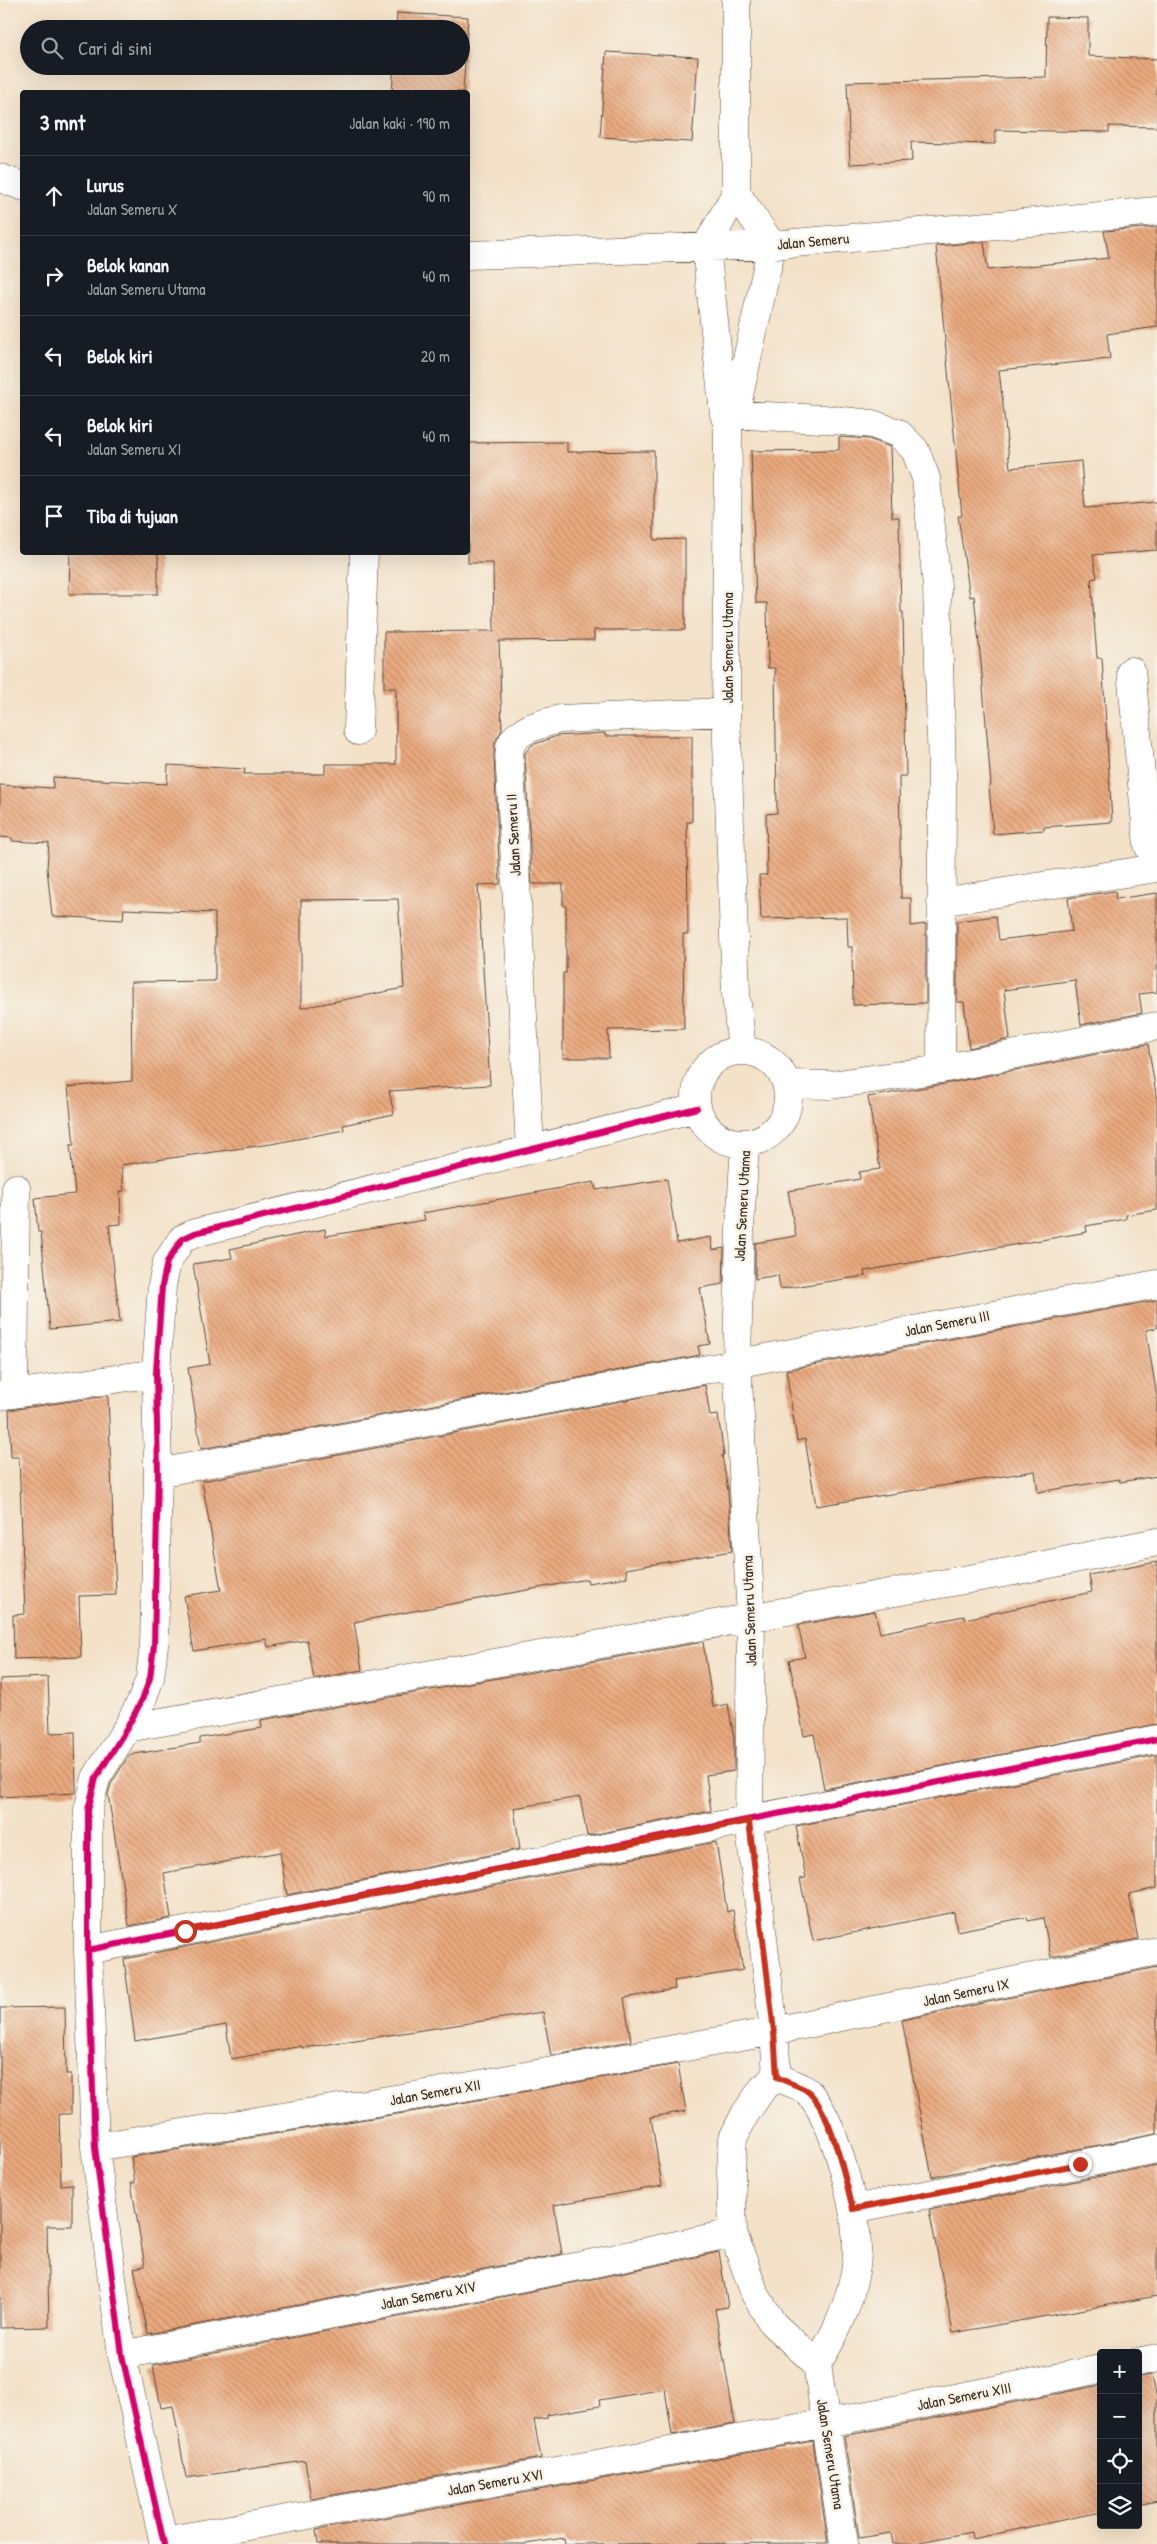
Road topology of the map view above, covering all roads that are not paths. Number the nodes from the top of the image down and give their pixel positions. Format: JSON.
{"nodes":[{"id":1,"x":736,"y":0,"type":"edge"},
{"id":2,"x":0,"y":178,"type":"edge"},
{"id":3,"x":20,"y":185,"type":"edge"},
{"id":4,"x":736,"y":193,"type":"junction"},
{"id":5,"x":1157,"y":211,"type":"edge"},
{"id":6,"x":772,"y":245,"type":"junction"},
{"id":7,"x":706,"y":247,"type":"junction"},
{"id":8,"x":470,"y":255,"type":"edge"},
{"id":9,"x":729,"y":418,"type":"junction"},
{"id":10,"x":364,"y":555,"type":"edge"},
{"id":11,"x":1131,"y":671,"type":"dead end"},
{"id":12,"x":726,"y":712,"type":"junction"},
{"id":13,"x":358,"y":730,"type":"dead end"},
{"id":14,"x":1157,"y":863,"type":"edge"},
{"id":15,"x":1157,"y":868,"type":"edge"},
{"id":16,"x":941,"y":902,"type":"junction"},
{"id":17,"x":1157,"y":1026,"type":"edge"},
{"id":18,"x":742,"y":1050,"type":"junction"},
{"id":19,"x":941,"y":1069,"type":"junction"},
{"id":20,"x":787,"y":1084,"type":"junction"},
{"id":21,"x":697,"y":1108,"type":"junction"},
{"id":22,"x":746,"y":1143,"type":"junction"},
{"id":23,"x":530,"y":1149,"type":"junction"},
{"id":24,"x":16,"y":1188,"type":"dead end"},
{"id":25,"x":1157,"y":1284,"type":"edge"},
{"id":26,"x":737,"y":1362,"type":"junction"},
{"id":27,"x":156,"y":1373,"type":"junction"},
{"id":28,"x":7,"y":1395,"type":"edge"},
{"id":29,"x":158,"y":1473,"type":"junction"},
{"id":30,"x":1157,"y":1542,"type":"edge"},
{"id":31,"x":751,"y":1618,"type":"junction"},
{"id":32,"x":128,"y":1728,"type":"junction"},
{"id":33,"x":1157,"y":1739,"type":"edge"},
{"id":34,"x":749,"y":1821,"type":"junction"},
{"id":35,"x":88,"y":1950,"type":"junction"},
{"id":36,"x":1157,"y":1951,"type":"edge"},
{"id":37,"x":774,"y":2032,"type":"junction"},
{"id":38,"x":777,"y":2077,"type":"junction"},
{"id":39,"x":95,"y":2147,"type":"junction"},
{"id":40,"x":1157,"y":2149,"type":"edge"},
{"id":41,"x":853,"y":2209,"type":"junction"},
{"id":42,"x":733,"y":2233,"type":"junction"},
{"id":43,"x":122,"y":2355,"type":"junction"},
{"id":44,"x":1157,"y":2358,"type":"edge"},
{"id":45,"x":1142,"y":2361,"type":"edge"},
{"id":46,"x":817,"y":2364,"type":"junction"},
{"id":47,"x":1097,"y":2370,"type":"edge"},
{"id":48,"x":827,"y":2423,"type":"junction"},
{"id":49,"x":163,"y":2542,"type":"edge"},
{"id":50,"x":844,"y":2544,"type":"edge"}],
"edges":[{"from":1,"to":4,"type":"street"},
{"from":2,"to":3,"type":"street"},
{"from":4,"to":6,"type":"street"},
{"from":4,"to":7,"type":"street"},
{"from":5,"to":6,"type":"street","name":"Jalan Semeru"},
{"from":6,"to":7,"type":"street","name":"Jalan Semeru"},
{"from":6,"to":9,"type":"street"},
{"from":7,"to":8,"type":"street","name":"Jalan Semeru"},
{"from":7,"to":9,"type":"street","name":"Jalan Semeru Utama"},
{"from":9,"to":12,"type":"street","name":"Jalan Semeru Utama"},
{"from":9,"to":16,"type":"street"},
{"from":10,"to":13,"type":"street"},
{"from":11,"to":14,"type":"street"},
{"from":12,"to":18,"type":"street","name":"Jalan Semeru Utama"},
{"from":12,"to":23,"type":"street","name":"Jalan Semeru II"},
{"from":15,"to":16,"type":"street"},
{"from":16,"to":19,"type":"street"},
{"from":17,"to":19,"type":"street"},
{"from":18,"to":20,"type":"street"},
{"from":18,"to":21,"type":"street"},
{"from":19,"to":20,"type":"street"},
{"from":20,"to":22,"type":"street"},
{"from":21,"to":22,"type":"street"},
{"from":21,"to":23,"type":"street"},
{"from":22,"to":26,"type":"street","name":"Jalan Semeru Utama"},
{"from":23,"to":27,"type":"street"},
{"from":24,"to":28,"type":"street"},
{"from":25,"to":26,"type":"street","name":"Jalan Semeru III"},
{"from":26,"to":29,"type":"street","name":"Jalan Semeru III"},
{"from":26,"to":31,"type":"street","name":"Jalan Semeru Utama"},
{"from":27,"to":28,"type":"street"},
{"from":27,"to":29,"type":"street"},
{"from":29,"to":32,"type":"street"},
{"from":30,"to":31,"type":"street"},
{"from":31,"to":32,"type":"street"},
{"from":31,"to":34,"type":"street","name":"Jalan Semeru Utama"},
{"from":32,"to":35,"type":"street"},
{"from":33,"to":34,"type":"street"},
{"from":34,"to":35,"type":"street"},
{"from":34,"to":37,"type":"street","name":"Jalan Semeru Utama"},
{"from":35,"to":39,"type":"street"},
{"from":36,"to":37,"type":"street","name":"Jalan Semeru IX"},
{"from":37,"to":38,"type":"street","name":"Jalan Semeru Utama"},
{"from":37,"to":39,"type":"street","name":"Jalan Semeru XII"},
{"from":38,"to":41,"type":"street"},
{"from":38,"to":42,"type":"street"},
{"from":39,"to":43,"type":"street"},
{"from":40,"to":41,"type":"street"},
{"from":41,"to":46,"type":"street"},
{"from":42,"to":43,"type":"street","name":"Jalan Semeru XIV"},
{"from":42,"to":46,"type":"street"},
{"from":43,"to":49,"type":"street"},
{"from":44,"to":45,"type":"street"},
{"from":46,"to":48,"type":"street","name":"Jalan Semeru Utama"},
{"from":47,"to":48,"type":"street","name":"Jalan Semeru XIII"},
{"from":48,"to":49,"type":"street","name":"Jalan Semeru XVI"},
{"from":48,"to":50,"type":"street","name":"Jalan Semeru Utama"}]}
